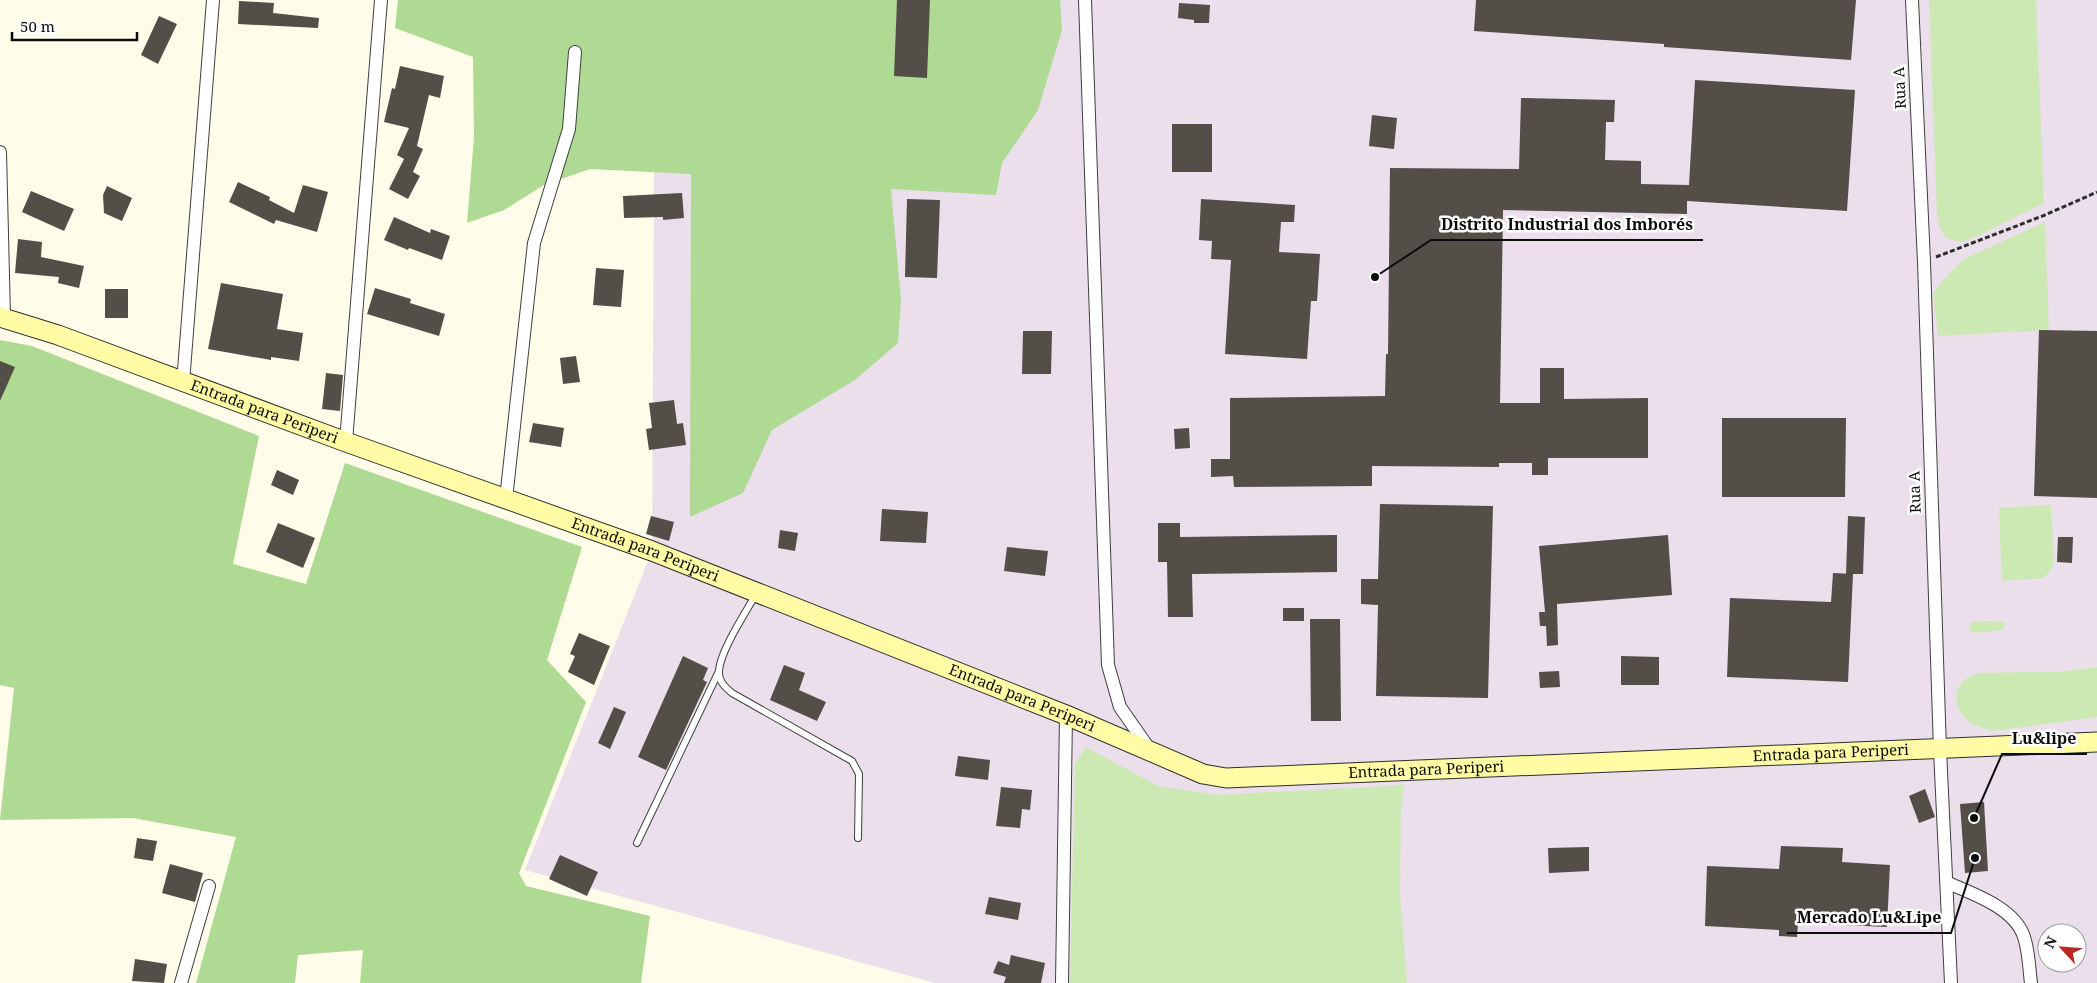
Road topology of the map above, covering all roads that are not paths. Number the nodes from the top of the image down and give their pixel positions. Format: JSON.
{"nodes":[{"id":1,"x":213,"y":0,"type":"edge"},
{"id":2,"x":381,"y":0,"type":"edge"},
{"id":3,"x":1085,"y":0,"type":"edge"},
{"id":4,"x":1912,"y":0,"type":"edge"},
{"id":5,"x":574,"y":52,"type":"dead end"},
{"id":6,"x":0,"y":152,"type":"edge"},
{"id":7,"x":2,"y":317,"type":"edge"},
{"id":8,"x":183,"y":383,"type":"junction"},
{"id":9,"x":346,"y":442,"type":"junction"},
{"id":10,"x":506,"y":499,"type":"junction"},
{"id":11,"x":756,"y":593,"type":"junction"},
{"id":12,"x":719,"y":671,"type":"junction"},
{"id":13,"x":1066,"y":715,"type":"junction"},
{"id":14,"x":2097,"y":742,"type":"edge"},
{"id":15,"x":1940,"y":750,"type":"junction"},
{"id":16,"x":1153,"y":754,"type":"junction"},
{"id":17,"x":858,"y":838,"type":"dead end"},
{"id":18,"x":637,"y":843,"type":"dead end"},
{"id":19,"x":1948,"y":883,"type":"junction"},
{"id":20,"x":209,"y":886,"type":"dead end"},
{"id":21,"x":181,"y":983,"type":"edge"},
{"id":22,"x":1062,"y":983,"type":"edge"},
{"id":23,"x":1951,"y":983,"type":"edge"},
{"id":24,"x":2031,"y":983,"type":"edge"}],
"edges":[{"from":1,"to":8,"type":"street"},
{"from":2,"to":9,"type":"street"},
{"from":3,"to":16,"type":"street"},
{"from":4,"to":15,"type":"street","name":"Rua A"},
{"from":5,"to":10,"type":"street"},
{"from":6,"to":7,"type":"street"},
{"from":7,"to":8,"type":"main road","name":"Entrada para Periperi"},
{"from":8,"to":9,"type":"main road","name":"Entrada para Periperi"},
{"from":9,"to":10,"type":"main road","name":"Entrada para Periperi"},
{"from":10,"to":11,"type":"main road","name":"Entrada para Periperi"},
{"from":11,"to":12,"type":"lane"},
{"from":11,"to":13,"type":"main road","name":"Entrada para Periperi"},
{"from":12,"to":17,"type":"lane"},
{"from":12,"to":18,"type":"lane"},
{"from":13,"to":16,"type":"main road","name":"Entrada para Periperi"},
{"from":13,"to":22,"type":"street"},
{"from":14,"to":15,"type":"main road","name":"Entrada para Periperi"},
{"from":15,"to":16,"type":"main road","name":"Entrada para Periperi"},
{"from":15,"to":19,"type":"street","name":"Rua A"},
{"from":19,"to":23,"type":"street","name":"Rua A"},
{"from":19,"to":24,"type":"street"},
{"from":20,"to":21,"type":"street"}]}
